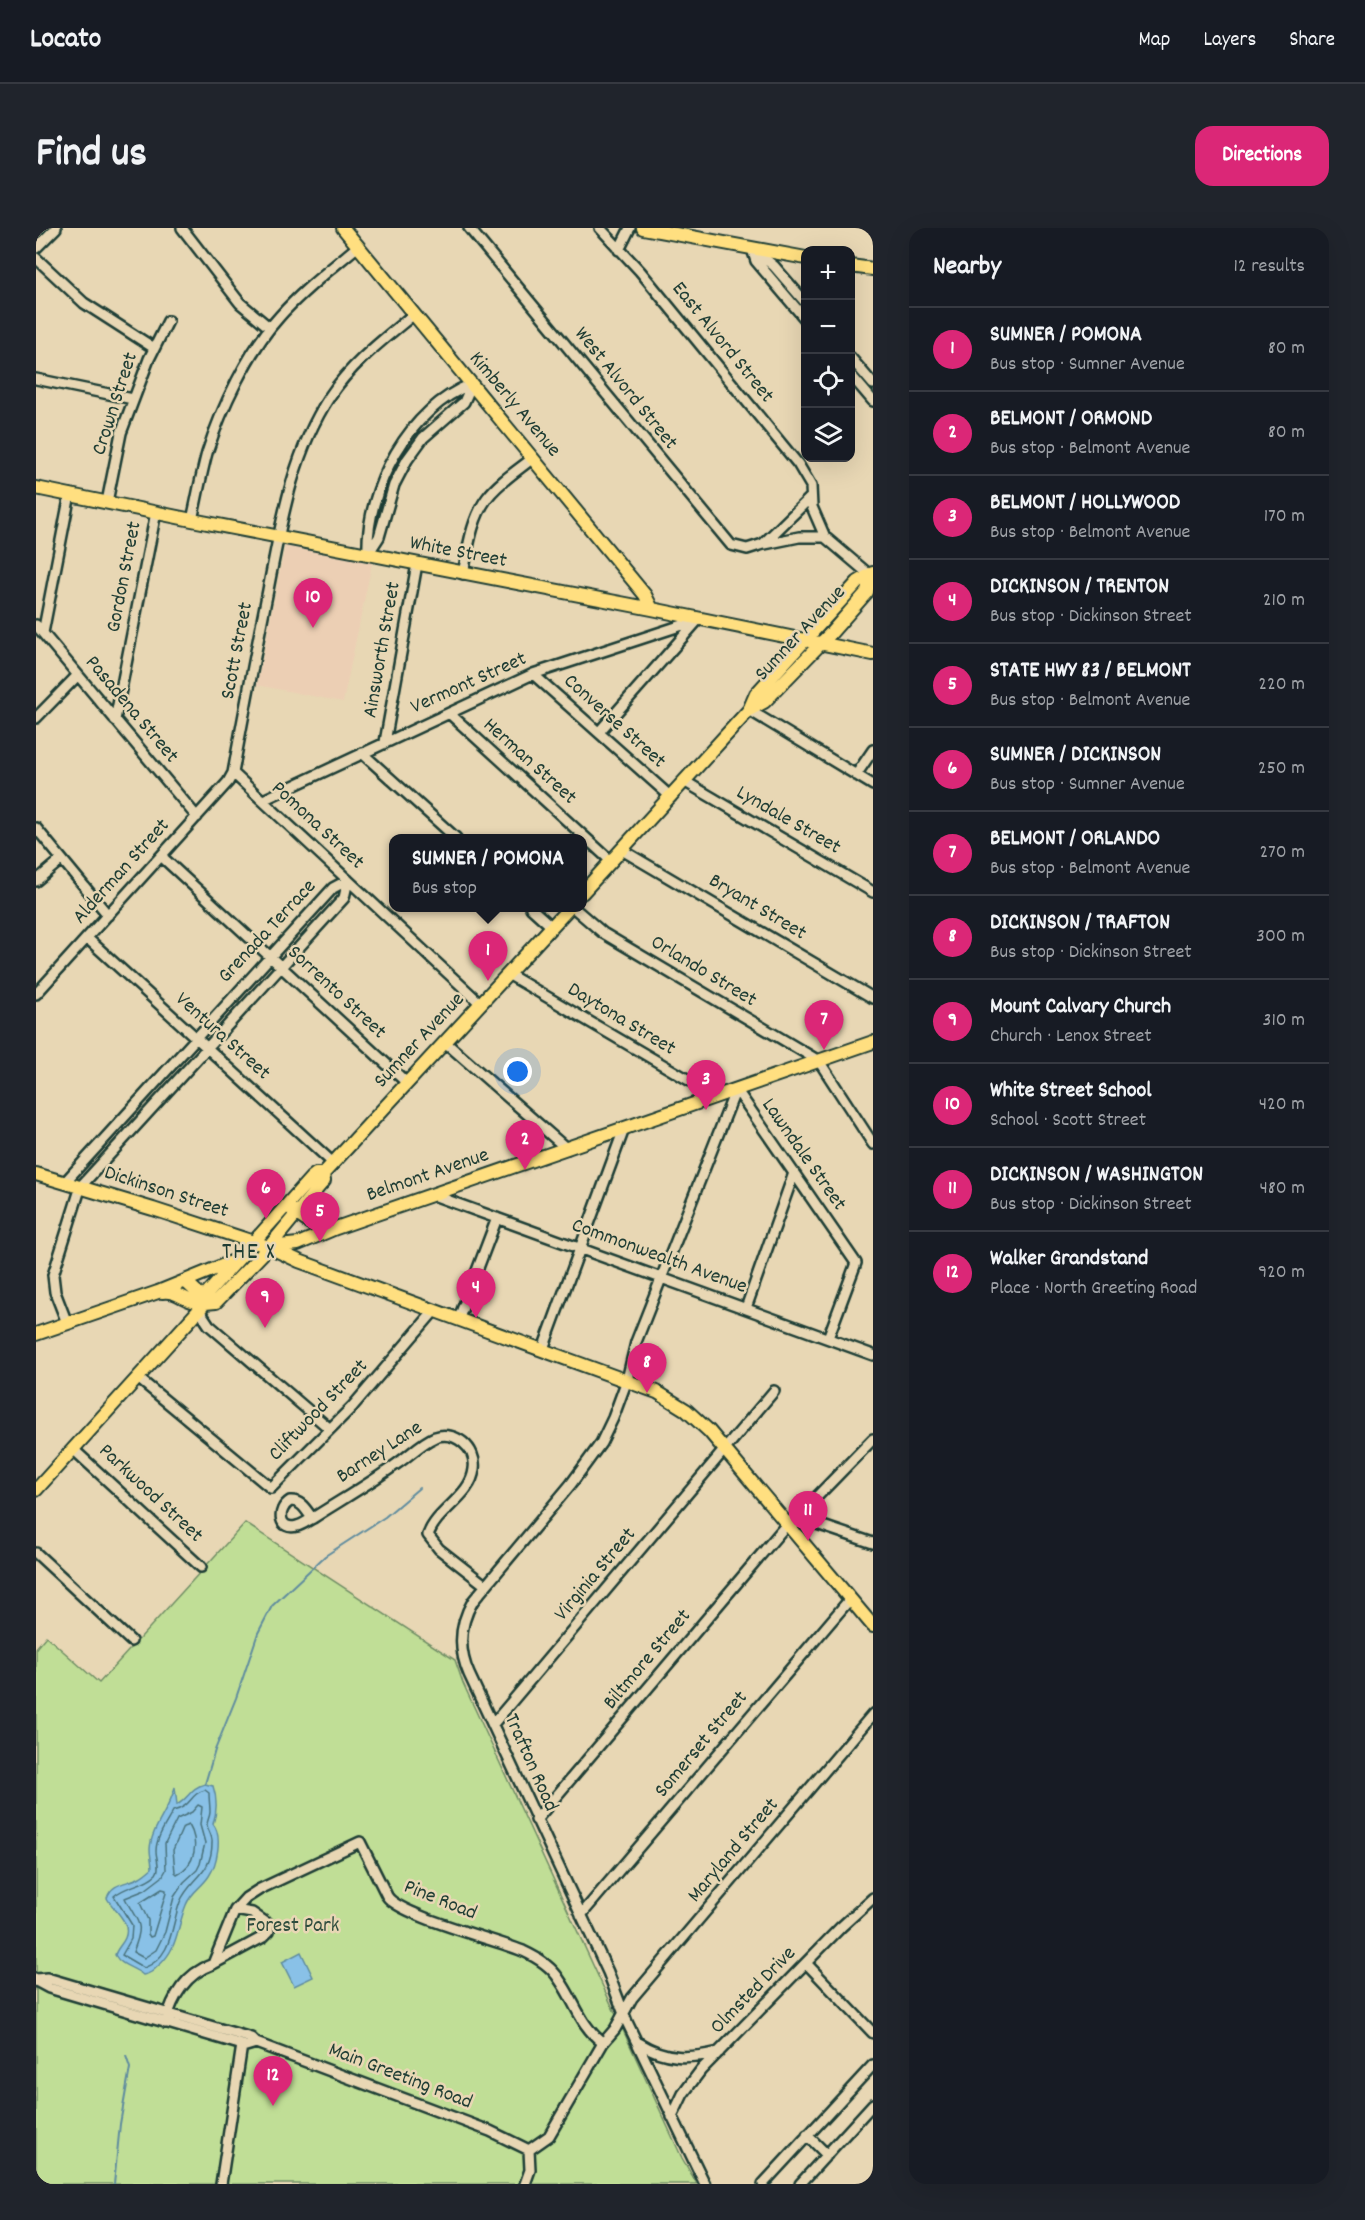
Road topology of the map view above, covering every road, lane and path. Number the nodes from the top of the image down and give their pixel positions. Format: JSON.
{"nodes":[{"id":1,"x":56,"y":228,"type":"edge"},
{"id":2,"x":182,"y":228,"type":"edge"},
{"id":3,"x":343,"y":228,"type":"edge"},
{"id":4,"x":470,"y":228,"type":"edge"},
{"id":5,"x":600,"y":228,"type":"edge"},
{"id":6,"x":630,"y":228,"type":"edge"},
{"id":7,"x":643,"y":228,"type":"edge"},
{"id":8,"x":358,"y":246,"type":"junction"},
{"id":9,"x":36,"y":248,"type":"edge"},
{"id":10,"x":752,"y":249,"type":"junction"},
{"id":11,"x":619,"y":250,"type":"junction"},
{"id":12,"x":801,"y":257,"type":"edge"},
{"id":13,"x":36,"y":258,"type":"edge"},
{"id":14,"x":855,"y":267,"type":"edge"},
{"id":15,"x":873,"y":270,"type":"edge"},
{"id":16,"x":803,"y":300,"type":"edge"},
{"id":17,"x":414,"y":314,"type":"junction"},
{"id":18,"x":801,"y":314,"type":"edge"},
{"id":19,"x":168,"y":321,"type":"dead end"},
{"id":20,"x":270,"y":328,"type":"junction"},
{"id":21,"x":154,"y":348,"type":"junction"},
{"id":22,"x":855,"y":363,"type":"edge"},
{"id":23,"x":36,"y":379,"type":"edge"},
{"id":24,"x":855,"y":380,"type":"edge"},
{"id":25,"x":472,"y":384,"type":"junction"},
{"id":26,"x":873,"y":384,"type":"edge"},
{"id":27,"x":134,"y":399,"type":"junction"},
{"id":28,"x":873,"y":401,"type":"edge"},
{"id":29,"x":411,"y":432,"type":"junction"},
{"id":30,"x":422,"y":440,"type":"junction"},
{"id":31,"x":533,"y":458,"type":"junction"},
{"id":32,"x":381,"y":484,"type":"junction"},
{"id":33,"x":36,"y":488,"type":"edge"},
{"id":34,"x":392,"y":490,"type":"junction"},
{"id":35,"x":70,"y":494,"type":"junction"},
{"id":36,"x":811,"y":497,"type":"junction"},
{"id":37,"x":107,"y":502,"type":"junction"},
{"id":38,"x":156,"y":512,"type":"junction"},
{"id":39,"x":192,"y":520,"type":"junction"},
{"id":40,"x":279,"y":536,"type":"junction"},
{"id":41,"x":825,"y":537,"type":"junction"},
{"id":42,"x":764,"y":544,"type":"junction"},
{"id":43,"x":368,"y":554,"type":"junction"},
{"id":44,"x":417,"y":564,"type":"junction"},
{"id":45,"x":463,"y":574,"type":"junction"},
{"id":46,"x":872,"y":574,"type":"edge"},
{"id":47,"x":652,"y":609,"type":"junction"},
{"id":48,"x":698,"y":620,"type":"junction"},
{"id":49,"x":36,"y":625,"type":"edge"},
{"id":50,"x":43,"y":633,"type":"junction"},
{"id":51,"x":806,"y":640,"type":"junction"},
{"id":52,"x":821,"y":643,"type":"junction"},
{"id":53,"x":873,"y":654,"type":"edge"},
{"id":54,"x":533,"y":674,"type":"junction"},
{"id":55,"x":78,"y":675,"type":"junction"},
{"id":56,"x":749,"y":710,"type":"junction"},
{"id":57,"x":449,"y":713,"type":"junction"},
{"id":58,"x":36,"y":718,"type":"edge"},
{"id":59,"x":115,"y":720,"type":"junction"},
{"id":60,"x":599,"y":732,"type":"junction"},
{"id":61,"x":385,"y":742,"type":"junction"},
{"id":62,"x":873,"y":750,"type":"edge"},
{"id":63,"x":362,"y":753,"type":"junction"},
{"id":64,"x":233,"y":773,"type":"junction"},
{"id":65,"x":856,"y":775,"type":"junction"},
{"id":66,"x":684,"y":781,"type":"junction"},
{"id":67,"x":873,"y":785,"type":"edge"},
{"id":68,"x":670,"y":797,"type":"junction"},
{"id":69,"x":263,"y":800,"type":"junction"},
{"id":70,"x":197,"y":817,"type":"junction"},
{"id":71,"x":36,"y":828,"type":"edge"},
{"id":72,"x":452,"y":834,"type":"edge"},
{"id":73,"x":581,"y":834,"type":"edge"},
{"id":74,"x":587,"y":839,"type":"edge"},
{"id":75,"x":622,"y":850,"type":"junction"},
{"id":76,"x":161,"y":856,"type":"junction"},
{"id":77,"x":62,"y":860,"type":"junction"},
{"id":78,"x":611,"y":861,"type":"junction"},
{"id":79,"x":348,"y":880,"type":"junction"},
{"id":80,"x":36,"y":881,"type":"edge"},
{"id":81,"x":587,"y":887,"type":"edge"},
{"id":82,"x":873,"y":892,"type":"edge"},
{"id":83,"x":535,"y":912,"type":"edge"},
{"id":84,"x":565,"y":912,"type":"edge"},
{"id":85,"x":579,"y":912,"type":"edge"},
{"id":86,"x":108,"y":915,"type":"junction"},
{"id":87,"x":552,"y":927,"type":"junction"},
{"id":88,"x":87,"y":938,"type":"junction"},
{"id":89,"x":269,"y":956,"type":"junction"},
{"id":90,"x":281,"y":967,"type":"junction"},
{"id":91,"x":508,"y":974,"type":"junction"},
{"id":92,"x":36,"y":994,"type":"edge"},
{"id":93,"x":873,"y":998,"type":"edge"},
{"id":94,"x":481,"y":1004,"type":"junction"},
{"id":95,"x":196,"y":1038,"type":"junction"},
{"id":96,"x":446,"y":1042,"type":"junction"},
{"id":97,"x":873,"y":1042,"type":"edge"},
{"id":98,"x":208,"y":1048,"type":"junction"},
{"id":99,"x":819,"y":1061,"type":"junction"},
{"id":100,"x":407,"y":1083,"type":"junction"},
{"id":101,"x":736,"y":1089,"type":"junction"},
{"id":102,"x":716,"y":1096,"type":"junction"},
{"id":103,"x":624,"y":1129,"type":"junction"},
{"id":104,"x":873,"y":1144,"type":"edge"},
{"id":105,"x":567,"y":1149,"type":"junction"},
{"id":106,"x":333,"y":1163,"type":"junction"},
{"id":107,"x":794,"y":1173,"type":"junction"},
{"id":108,"x":36,"y":1174,"type":"edge"},
{"id":109,"x":323,"y":1174,"type":"junction"},
{"id":110,"x":65,"y":1182,"type":"junction"},
{"id":111,"x":81,"y":1186,"type":"junction"},
{"id":112,"x":433,"y":1194,"type":"junction"},
{"id":113,"x":286,"y":1204,"type":"junction"},
{"id":114,"x":297,"y":1214,"type":"junction"},
{"id":115,"x":497,"y":1218,"type":"junction"},
{"id":116,"x":336,"y":1228,"type":"junction"},
{"id":117,"x":252,"y":1242,"type":"junction"},
{"id":118,"x":269,"y":1247,"type":"junction"},
{"id":119,"x":580,"y":1247,"type":"junction"},
{"id":120,"x":238,"y":1259,"type":"junction"},
{"id":121,"x":662,"y":1278,"type":"junction"},
{"id":122,"x":184,"y":1281,"type":"junction"},
{"id":123,"x":158,"y":1292,"type":"junction"},
{"id":124,"x":201,"y":1305,"type":"junction"},
{"id":125,"x":746,"y":1308,"type":"junction"},
{"id":126,"x":435,"y":1310,"type":"junction"},
{"id":127,"x":459,"y":1318,"type":"junction"},
{"id":128,"x":67,"y":1323,"type":"junction"},
{"id":129,"x":36,"y":1334,"type":"edge"},
{"id":130,"x":828,"y":1338,"type":"junction"},
{"id":131,"x":543,"y":1349,"type":"junction"},
{"id":132,"x":873,"y":1355,"type":"edge"},
{"id":133,"x":138,"y":1378,"type":"junction"},
{"id":134,"x":627,"y":1380,"type":"junction"},
{"id":135,"x":774,"y":1391,"type":"dead end"},
{"id":136,"x":330,"y":1429,"type":"junction"},
{"id":137,"x":873,"y":1439,"type":"edge"},
{"id":138,"x":724,"y":1448,"type":"junction"},
{"id":139,"x":869,"y":1448,"type":"edge"},
{"id":140,"x":73,"y":1449,"type":"junction"},
{"id":141,"x":36,"y":1490,"type":"edge"},
{"id":142,"x":312,"y":1518,"type":"dead end"},
{"id":143,"x":787,"y":1524,"type":"junction"},
{"id":144,"x":873,"y":1543,"type":"edge"},
{"id":145,"x":36,"y":1553,"type":"edge"},
{"id":146,"x":201,"y":1567,"type":"dead end"},
{"id":147,"x":485,"y":1585,"type":"junction"},
{"id":148,"x":850,"y":1599,"type":"junction"},
{"id":149,"x":873,"y":1626,"type":"edge"},
{"id":150,"x":131,"y":1641,"type":"dead end"},
{"id":151,"x":873,"y":1714,"type":"edge"},
{"id":152,"x":493,"y":1724,"type":"junction"},
{"id":153,"x":536,"y":1820,"type":"junction"},
{"id":154,"x":873,"y":1898,"type":"edge"},
{"id":155,"x":235,"y":1910,"type":"junction"},
{"id":156,"x":581,"y":1915,"type":"junction"},
{"id":157,"x":806,"y":1963,"type":"junction"},
{"id":158,"x":213,"y":1964,"type":"junction"},
{"id":159,"x":36,"y":1980,"type":"edge"},
{"id":160,"x":623,"y":2012,"type":"junction"},
{"id":161,"x":167,"y":2019,"type":"junction"},
{"id":162,"x":873,"y":2033,"type":"edge"},
{"id":163,"x":256,"y":2043,"type":"junction"},
{"id":164,"x":603,"y":2043,"type":"junction"},
{"id":165,"x":639,"y":2043,"type":"junction"},
{"id":166,"x":242,"y":2045,"type":"junction"},
{"id":167,"x":719,"y":2052,"type":"junction"},
{"id":168,"x":873,"y":2065,"type":"edge"},
{"id":169,"x":873,"y":2104,"type":"edge"},
{"id":170,"x":672,"y":2117,"type":"junction"},
{"id":171,"x":807,"y":2135,"type":"junction"},
{"id":172,"x":529,"y":2150,"type":"junction"},
{"id":173,"x":827,"y":2155,"type":"junction"},
{"id":174,"x":221,"y":2184,"type":"edge"},
{"id":175,"x":525,"y":2184,"type":"edge"},
{"id":176,"x":705,"y":2184,"type":"edge"},
{"id":177,"x":763,"y":2184,"type":"edge"},
{"id":178,"x":800,"y":2184,"type":"edge"}],
"edges":[{"from":1,"to":9,"type":"street"},
{"from":2,"to":20,"type":"street"},
{"from":3,"to":8,"type":"main road","name":"Kimberly Avenue"},
{"from":4,"to":42,"type":"street","name":"West Alvord Street"},
{"from":5,"to":11,"type":"street","name":"East Alvord Street"},
{"from":6,"to":11,"type":"street"},
{"from":7,"to":10,"type":"main road"},
{"from":8,"to":17,"type":"main road","name":"Kimberly Avenue"},
{"from":8,"to":20,"type":"street"},
{"from":10,"to":12,"type":"main road"},
{"from":10,"to":16,"type":"street"},
{"from":10,"to":18,"type":"street"},
{"from":11,"to":36,"type":"street","name":"East Alvord Street"},
{"from":13,"to":21,"type":"street"},
{"from":14,"to":15,"type":"main road"},
{"from":17,"to":25,"type":"main road","name":"Kimberly Avenue"},
{"from":17,"to":40,"type":"street","name":"Scott Street"},
{"from":19,"to":21,"type":"street","name":"Crown Street"},
{"from":20,"to":39,"type":"street"},
{"from":21,"to":27,"type":"street","name":"Crown Street"},
{"from":22,"to":26,"type":"street"},
{"from":23,"to":27,"type":"street"},
{"from":24,"to":28,"type":"street"},
{"from":25,"to":29,"type":"street"},
{"from":25,"to":30,"type":"street"},
{"from":25,"to":31,"type":"main road","name":"Kimberly Avenue"},
{"from":27,"to":37,"type":"street","name":"Crown Street"},
{"from":29,"to":30,"type":"street"},
{"from":29,"to":32,"type":"street"},
{"from":30,"to":34,"type":"street"},
{"from":31,"to":45,"type":"street"},
{"from":31,"to":47,"type":"main road","name":"Kimberly Avenue"},
{"from":32,"to":34,"type":"street"},
{"from":32,"to":43,"type":"street"},
{"from":33,"to":35,"type":"main road","name":"White Street"},
{"from":34,"to":43,"type":"street"},
{"from":35,"to":37,"type":"main road","name":"White Street"},
{"from":35,"to":50,"type":"street"},
{"from":36,"to":41,"type":"street","name":"East Alvord Street"},
{"from":36,"to":42,"type":"street"},
{"from":37,"to":38,"type":"main road","name":"White Street"},
{"from":38,"to":39,"type":"main road","name":"White Street"},
{"from":38,"to":59,"type":"street","name":"Gordon Street"},
{"from":39,"to":40,"type":"main road","name":"White Street"},
{"from":40,"to":43,"type":"main road","name":"White Street"},
{"from":40,"to":64,"type":"street","name":"Scott Street"},
{"from":41,"to":42,"type":"street","name":"West Alvord Street"},
{"from":41,"to":46,"type":"street","name":"East Alvord Street"},
{"from":43,"to":44,"type":"main road","name":"White Street"},
{"from":44,"to":45,"type":"main road","name":"White Street"},
{"from":44,"to":61,"type":"street","name":"Ainsworth Street"},
{"from":45,"to":47,"type":"main road","name":"White Street"},
{"from":46,"to":51,"type":"main road","name":"Sumner Avenue"},
{"from":46,"to":52,"type":"main road","name":"Sumner Avenue"},
{"from":47,"to":48,"type":"main road","name":"White Street"},
{"from":48,"to":51,"type":"main road","name":"White Street"},
{"from":48,"to":54,"type":"street","name":"Vermont Street"},
{"from":48,"to":60,"type":"street"},
{"from":49,"to":50,"type":"street","name":"Pasadena Street"},
{"from":50,"to":55,"type":"street","name":"Pasadena Street"},
{"from":51,"to":52,"type":"main road","name":"White Street"},
{"from":51,"to":56,"type":"main road","name":"Sumner Avenue"},
{"from":52,"to":53,"type":"main road","name":"White Street"},
{"from":52,"to":56,"type":"main road","name":"Sumner Avenue"},
{"from":54,"to":57,"type":"street","name":"Vermont Street"},
{"from":54,"to":60,"type":"street","name":"Converse Street"},
{"from":55,"to":58,"type":"street"},
{"from":55,"to":59,"type":"street","name":"Pasadena Street"},
{"from":56,"to":65,"type":"street"},
{"from":56,"to":66,"type":"main road","name":"Sumner Avenue"},
{"from":57,"to":61,"type":"street","name":"Vermont Street"},
{"from":57,"to":73,"type":"street","name":"Herman Street"},
{"from":59,"to":70,"type":"street","name":"Pasadena Street"},
{"from":60,"to":68,"type":"street","name":"Converse Street"},
{"from":61,"to":63,"type":"street","name":"Vermont Street"},
{"from":62,"to":65,"type":"street"},
{"from":63,"to":69,"type":"street","name":"Vermont Street"},
{"from":63,"to":72,"type":"street"},
{"from":64,"to":69,"type":"street","name":"Pomona Street"},
{"from":64,"to":70,"type":"street","name":"Alderman Street"},
{"from":65,"to":67,"type":"street"},
{"from":66,"to":68,"type":"main road","name":"Sumner Avenue"},
{"from":66,"to":82,"type":"street","name":"Lyndale Street"},
{"from":68,"to":75,"type":"main road","name":"Sumner Avenue"},
{"from":69,"to":79,"type":"street","name":"Pomona Street"},
{"from":70,"to":76,"type":"street","name":"Alderman Street"},
{"from":71,"to":77,"type":"street"},
{"from":74,"to":78,"type":"street","name":"Herman Street"},
{"from":75,"to":78,"type":"main road","name":"Sumner Avenue"},
{"from":75,"to":93,"type":"street","name":"Bryant Street"},
{"from":76,"to":86,"type":"street","name":"Alderman Street"},
{"from":76,"to":89,"type":"street","name":"Sorrento Street"},
{"from":77,"to":80,"type":"street"},
{"from":77,"to":86,"type":"street"},
{"from":78,"to":81,"type":"main road","name":"Sumner Avenue"},
{"from":79,"to":89,"type":"street","name":"Grenada Terrace"},
{"from":79,"to":90,"type":"street","name":"Grenada Terrace"},
{"from":79,"to":94,"type":"street","name":"Pomona Street"},
{"from":83,"to":87,"type":"street"},
{"from":84,"to":87,"type":"main road","name":"Sumner Avenue"},
{"from":85,"to":99,"type":"street","name":"Orlando Street"},
{"from":86,"to":88,"type":"street","name":"Alderman Street"},
{"from":87,"to":91,"type":"main road","name":"Sumner Avenue"},
{"from":88,"to":92,"type":"street","name":"Alderman Street"},
{"from":88,"to":95,"type":"street","name":"Ventura Street"},
{"from":89,"to":90,"type":"street","name":"Sorrento Street"},
{"from":89,"to":95,"type":"street","name":"Grenada Terrace"},
{"from":90,"to":98,"type":"street","name":"Grenada Terrace"},
{"from":90,"to":100,"type":"street","name":"Sorrento Street"},
{"from":91,"to":94,"type":"main road","name":"Sumner Avenue"},
{"from":91,"to":102,"type":"street","name":"Daytona Street"},
{"from":94,"to":96,"type":"main road","name":"Sumner Avenue"},
{"from":95,"to":98,"type":"street","name":"Ventura Street"},
{"from":95,"to":110,"type":"street","name":"Grenada Terrace"},
{"from":96,"to":100,"type":"main road","name":"Sumner Avenue"},
{"from":96,"to":105,"type":"street"},
{"from":97,"to":99,"type":"main road","name":"Belmont Avenue"},
{"from":98,"to":106,"type":"street","name":"Ventura Street"},
{"from":98,"to":111,"type":"street","name":"Grenada Terrace"},
{"from":99,"to":101,"type":"main road","name":"Belmont Avenue"},
{"from":99,"to":104,"type":"street"},
{"from":100,"to":106,"type":"main road","name":"Sumner Avenue"},
{"from":101,"to":102,"type":"main road","name":"Belmont Avenue"},
{"from":101,"to":107,"type":"street","name":"Lawndale Street"},
{"from":101,"to":121,"type":"street","name":"Trafton Road"},
{"from":102,"to":103,"type":"main road","name":"Belmont Avenue"},
{"from":103,"to":105,"type":"main road","name":"Belmont Avenue"},
{"from":103,"to":119,"type":"street"},
{"from":105,"to":112,"type":"main road","name":"Belmont Avenue"},
{"from":106,"to":109,"type":"main road","name":"Sumner Avenue"},
{"from":107,"to":125,"type":"street"},
{"from":107,"to":130,"type":"street","name":"Lawndale Street"},
{"from":108,"to":110,"type":"main road","name":"Dickinson Street"},
{"from":109,"to":113,"type":"main road","name":"Sumner Avenue"},
{"from":109,"to":114,"type":"main road","name":"Sumner Avenue"},
{"from":110,"to":111,"type":"main road","name":"Dickinson Street"},
{"from":111,"to":117,"type":"main road","name":"Dickinson Street"},
{"from":111,"to":128,"type":"street"},
{"from":112,"to":115,"type":"street","name":"Commonwealth Avenue"},
{"from":112,"to":116,"type":"main road","name":"Belmont Avenue"},
{"from":113,"to":114,"type":"main road"},
{"from":113,"to":117,"type":"main road","name":"Sumner Avenue"},
{"from":114,"to":116,"type":"main road"},
{"from":114,"to":118,"type":"main road","name":"Sumner Avenue"},
{"from":115,"to":119,"type":"street","name":"Commonwealth Avenue"},
{"from":115,"to":127,"type":"street"},
{"from":116,"to":118,"type":"main road","name":"Belmont Avenue"},
{"from":117,"to":118,"type":"main road","name":"Dickinson Street"},
{"from":117,"to":120,"type":"main road","name":"Sumner Avenue"},
{"from":118,"to":124,"type":"main road","name":"Sumner Avenue"},
{"from":118,"to":126,"type":"main road","name":"Dickinson Street"},
{"from":119,"to":121,"type":"street","name":"Commonwealth Avenue"},
{"from":119,"to":131,"type":"street"},
{"from":120,"to":122,"type":"main road"},
{"from":120,"to":124,"type":"main road","name":"Sumner Avenue"},
{"from":121,"to":125,"type":"street","name":"Commonwealth Avenue"},
{"from":121,"to":134,"type":"street","name":"Trafton Road"},
{"from":122,"to":123,"type":"main road"},
{"from":122,"to":124,"type":"main road"},
{"from":123,"to":124,"type":"main road"},
{"from":123,"to":128,"type":"main road"},
{"from":124,"to":133,"type":"main road","name":"Sumner Avenue"},
{"from":124,"to":136,"type":"street"},
{"from":125,"to":130,"type":"street","name":"Commonwealth Avenue"},
{"from":126,"to":127,"type":"main road","name":"Dickinson Street"},
{"from":126,"to":136,"type":"street","name":"Cliftwood Street"},
{"from":127,"to":131,"type":"main road","name":"Dickinson Street"},
{"from":128,"to":129,"type":"main road"},
{"from":130,"to":132,"type":"street","name":"Commonwealth Avenue"},
{"from":131,"to":134,"type":"main road","name":"Dickinson Street"},
{"from":133,"to":136,"type":"street","name":"Cliftwood Street"},
{"from":133,"to":140,"type":"main road","name":"Sumner Avenue"},
{"from":134,"to":138,"type":"main road","name":"Dickinson Street"},
{"from":134,"to":147,"type":"street","name":"Trafton Road"},
{"from":135,"to":138,"type":"street","name":"Virginia Street"},
{"from":137,"to":139,"type":"street","name":"Biltmore Street"},
{"from":138,"to":143,"type":"main road","name":"Dickinson Street"},
{"from":138,"to":152,"type":"street","name":"Virginia Street"},
{"from":139,"to":143,"type":"street","name":"Biltmore Street"},
{"from":140,"to":141,"type":"main road","name":"Sumner Avenue"},
{"from":140,"to":146,"type":"street","name":"Parkwood Street"},
{"from":142,"to":147,"type":"street","name":"Barney Lane"},
{"from":143,"to":144,"type":"street"},
{"from":143,"to":148,"type":"main road","name":"Dickinson Street"},
{"from":143,"to":153,"type":"street","name":"Biltmore Street"},
{"from":145,"to":150,"type":"street"},
{"from":147,"to":152,"type":"street","name":"Trafton Road"},
{"from":148,"to":149,"type":"main road","name":"Dickinson Street"},
{"from":148,"to":156,"type":"street","name":"Somerset Street"},
{"from":151,"to":160,"type":"street","name":"Maryland Street"},
{"from":152,"to":153,"type":"street","name":"Trafton Road"},
{"from":153,"to":156,"type":"street","name":"Trafton Road"},
{"from":154,"to":157,"type":"street","name":"Olmsted Drive"},
{"from":155,"to":158,"type":"street","name":"Pine Road"},
{"from":155,"to":158,"type":"street"},
{"from":155,"to":164,"type":"street","name":"Pine Road"},
{"from":156,"to":160,"type":"street","name":"Trafton Road"},
{"from":157,"to":162,"type":"street"},
{"from":157,"to":167,"type":"street","name":"Olmsted Drive"},
{"from":158,"to":161,"type":"street"},
{"from":159,"to":161,"type":"street","name":"Main Greeting Road"},
{"from":160,"to":164,"type":"street","name":"Maryland Street"},
{"from":160,"to":165,"type":"street","name":"Trafton Road"},
{"from":161,"to":163,"type":"street","name":"Main Greeting Road"},
{"from":161,"to":166,"type":"street","name":"Main Greeting Road"},
{"from":163,"to":166,"type":"street","name":"Main Greeting Road"},
{"from":163,"to":172,"type":"street","name":"Main Greeting Road"},
{"from":164,"to":172,"type":"street","name":"Maryland Street"},
{"from":165,"to":167,"type":"street"},
{"from":165,"to":170,"type":"street","name":"Trafton Road"},
{"from":166,"to":174,"type":"street"},
{"from":167,"to":170,"type":"street","name":"Olmsted Drive"},
{"from":168,"to":171,"type":"street"},
{"from":169,"to":173,"type":"street"},
{"from":170,"to":176,"type":"street","name":"Trafton Road"},
{"from":171,"to":173,"type":"street"},
{"from":171,"to":177,"type":"street"},
{"from":172,"to":175,"type":"street"},
{"from":173,"to":178,"type":"street"}]}
